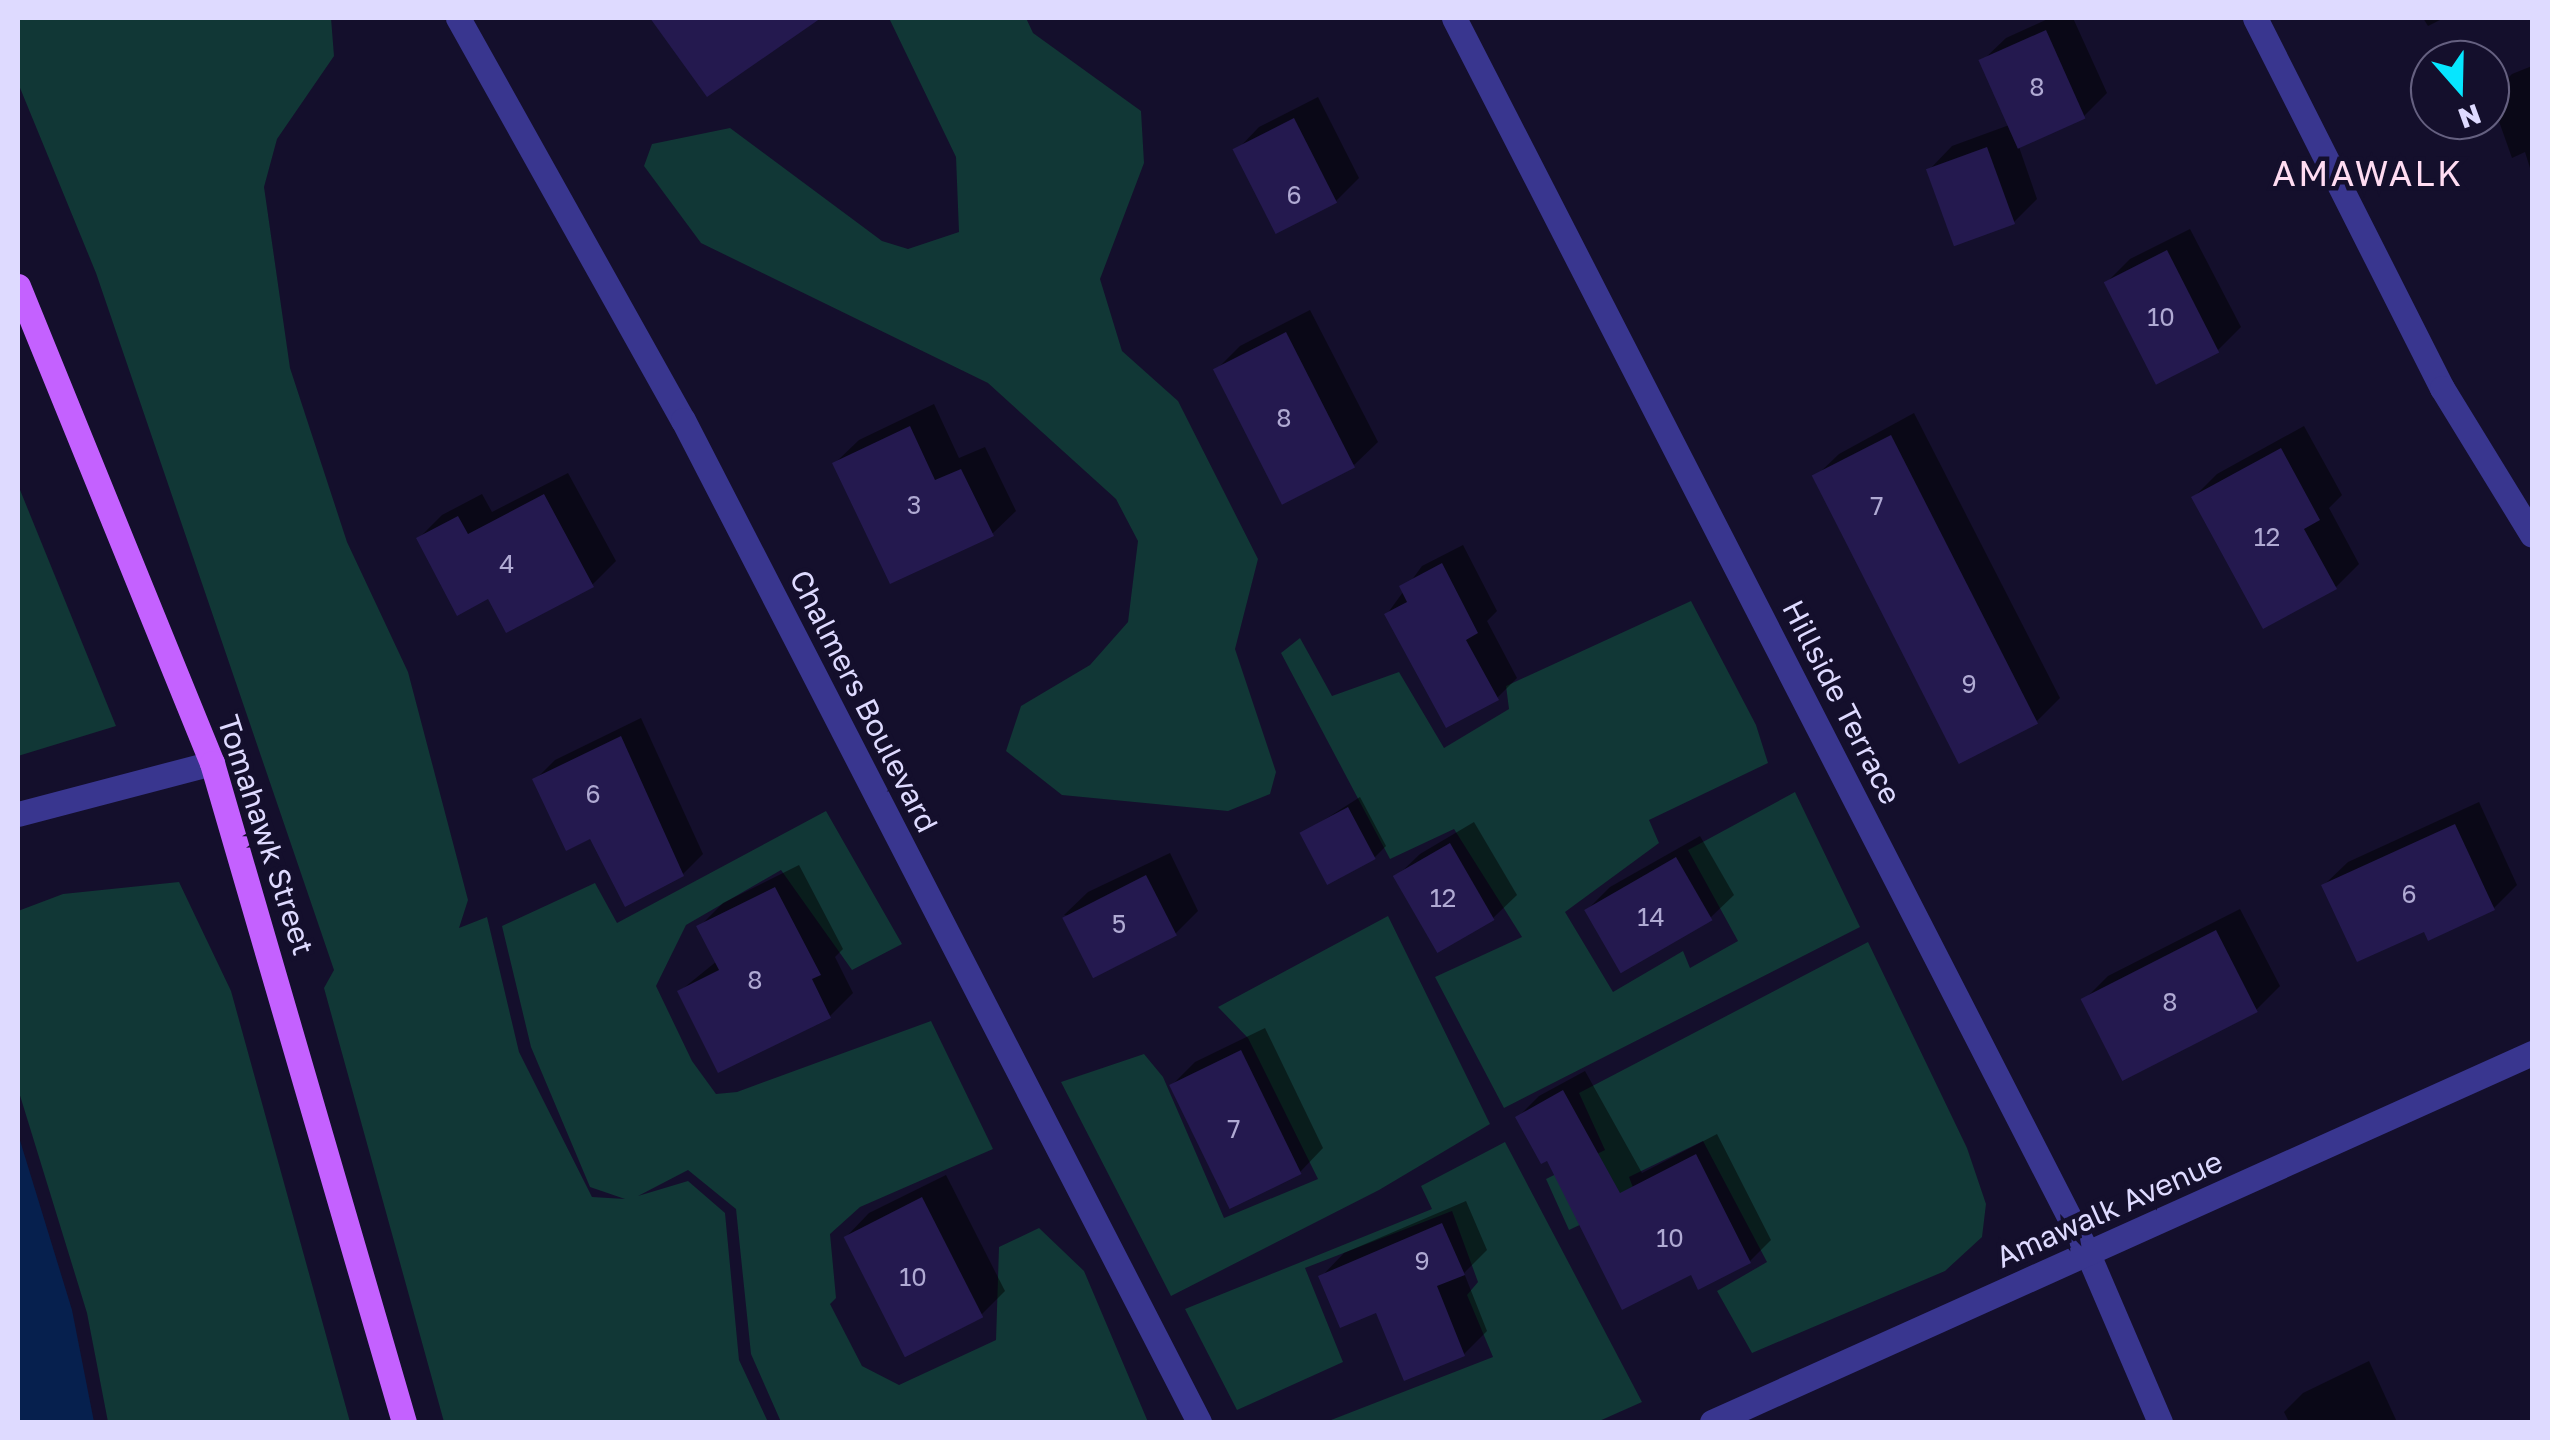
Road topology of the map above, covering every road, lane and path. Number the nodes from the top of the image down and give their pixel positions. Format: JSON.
{"nodes":[{"id":1,"x":458,"y":18,"type":"edge"},
{"id":2,"x":1454,"y":18,"type":"edge"},
{"id":3,"x":2254,"y":18,"type":"edge"},
{"id":4,"x":18,"y":286,"type":"edge"},
{"id":5,"x":2532,"y":535,"type":"edge"},
{"id":6,"x":212,"y":763,"type":"junction"},
{"id":7,"x":18,"y":814,"type":"edge"},
{"id":8,"x":2532,"y":1053,"type":"edge"},
{"id":9,"x":2088,"y":1254,"type":"junction"},
{"id":10,"x":404,"y":1422,"type":"edge"},
{"id":11,"x":1199,"y":1422,"type":"edge"},
{"id":12,"x":1712,"y":1422,"type":"edge"},
{"id":13,"x":2160,"y":1422,"type":"edge"}],
"edges":[{"from":1,"to":11,"type":"street","name":"Chalmers Boulevard"},
{"from":2,"to":9,"type":"street","name":"Hillside Terrace"},
{"from":3,"to":5,"type":"street"},
{"from":4,"to":6,"type":"main road","name":"Tomahawk Street"},
{"from":6,"to":7,"type":"street"},
{"from":6,"to":10,"type":"main road","name":"Tomahawk Street"},
{"from":8,"to":9,"type":"street","name":"Amawalk Avenue"},
{"from":9,"to":12,"type":"street","name":"Amawalk Avenue"},
{"from":9,"to":13,"type":"street","name":"Hillside Terrace"}]}
